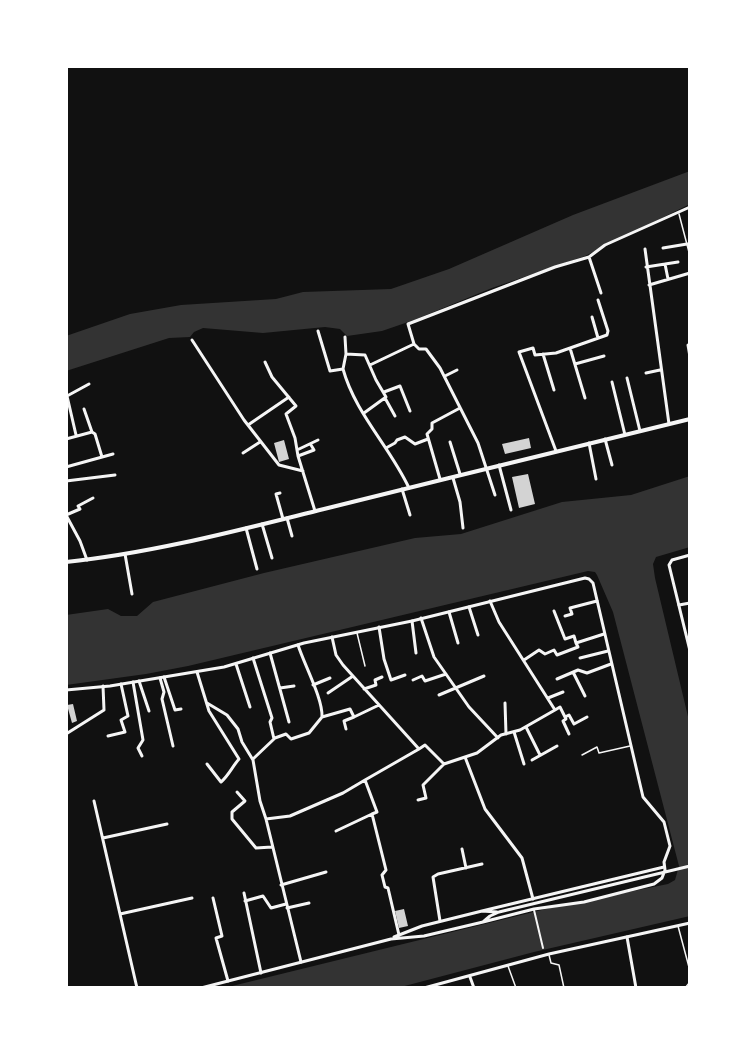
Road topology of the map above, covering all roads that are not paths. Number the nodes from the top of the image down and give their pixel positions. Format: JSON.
{"nodes":[{"id":1,"x":690,"y":207,"type":"edge"},
{"id":2,"x":678,"y":212,"type":"junction"},
{"id":3,"x":687,"y":244,"type":"junction"},
{"id":4,"x":663,"y":248,"type":"dead end"},
{"id":5,"x":645,"y":249,"type":"dead end"},
{"id":6,"x":690,"y":256,"type":"edge"},
{"id":7,"x":589,"y":257,"type":"junction"},
{"id":8,"x":678,"y":262,"type":"dead end"},
{"id":9,"x":665,"y":264,"type":"junction"},
{"id":10,"x":646,"y":267,"type":"junction"},
{"id":11,"x":690,"y":273,"type":"edge"},
{"id":12,"x":668,"y":279,"type":"junction"},
{"id":13,"x":649,"y":285,"type":"junction"},
{"id":14,"x":601,"y":293,"type":"dead end"},
{"id":15,"x":598,"y":300,"type":"dead end"},
{"id":16,"x":592,"y":317,"type":"dead end"},
{"id":17,"x":318,"y":331,"type":"dead end"},
{"id":18,"x":345,"y":337,"type":"dead end"},
{"id":19,"x":598,"y":338,"type":"junction"},
{"id":20,"x":192,"y":340,"type":"dead end"},
{"id":21,"x":414,"y":344,"type":"junction"},
{"id":22,"x":690,"y":345,"type":"edge"},
{"id":23,"x":570,"y":348,"type":"junction"},
{"id":24,"x":346,"y":354,"type":"junction"},
{"id":25,"x":543,"y":354,"type":"junction"},
{"id":26,"x":604,"y":357,"type":"dead end"},
{"id":27,"x":690,"y":357,"type":"edge"},
{"id":28,"x":265,"y":362,"type":"dead end"},
{"id":29,"x":574,"y":364,"type":"junction"},
{"id":30,"x":370,"y":365,"type":"junction"},
{"id":31,"x":343,"y":369,"type":"junction"},
{"id":32,"x":457,"y":370,"type":"dead end"},
{"id":33,"x":660,"y":370,"type":"junction"},
{"id":34,"x":646,"y":372,"type":"dead end"},
{"id":35,"x":445,"y":376,"type":"junction"},
{"id":36,"x":627,"y":378,"type":"dead end"},
{"id":37,"x":612,"y":382,"type":"dead end"},
{"id":38,"x":89,"y":384,"type":"dead end"},
{"id":39,"x":554,"y":390,"type":"dead end"},
{"id":40,"x":384,"y":392,"type":"junction"},
{"id":41,"x":289,"y":397,"type":"junction"},
{"id":42,"x":385,"y":398,"type":"junction"},
{"id":43,"x":585,"y":398,"type":"dead end"},
{"id":44,"x":460,"y":408,"type":"junction"},
{"id":45,"x":84,"y":409,"type":"dead end"},
{"id":46,"x":410,"y":411,"type":"dead end"},
{"id":47,"x":363,"y":413,"type":"junction"},
{"id":48,"x":395,"y":416,"type":"dead end"},
{"id":49,"x":690,"y":419,"type":"edge"},
{"id":50,"x":669,"y":424,"type":"junction"},
{"id":51,"x":248,"y":425,"type":"junction"},
{"id":52,"x":640,"y":431,"type":"junction"},
{"id":53,"x":92,"y":432,"type":"junction"},
{"id":54,"x":76,"y":435,"type":"junction"},
{"id":55,"x":625,"y":435,"type":"junction"},
{"id":56,"x":66,"y":439,"type":"edge"},
{"id":57,"x":605,"y":439,"type":"junction"},
{"id":58,"x":318,"y":440,"type":"dead end"},
{"id":59,"x":428,"y":440,"type":"junction"},
{"id":60,"x":260,"y":442,"type":"junction"},
{"id":61,"x":450,"y":442,"type":"dead end"},
{"id":62,"x":589,"y":443,"type":"junction"},
{"id":63,"x":311,"y":445,"type":"junction"},
{"id":64,"x":386,"y":448,"type":"junction"},
{"id":65,"x":297,"y":450,"type":"junction"},
{"id":66,"x":556,"y":451,"type":"junction"},
{"id":67,"x":243,"y":453,"type":"dead end"},
{"id":68,"x":113,"y":454,"type":"dead end"},
{"id":69,"x":298,"y":456,"type":"junction"},
{"id":70,"x":102,"y":457,"type":"junction"},
{"id":71,"x":498,"y":465,"type":"junction"},
{"id":72,"x":612,"y":465,"type":"dead end"},
{"id":73,"x":66,"y":467,"type":"edge"},
{"id":74,"x":487,"y":468,"type":"junction"},
{"id":75,"x":303,"y":471,"type":"junction"},
{"id":76,"x":459,"y":474,"type":"junction"},
{"id":77,"x":115,"y":475,"type":"dead end"},
{"id":78,"x":453,"y":476,"type":"junction"},
{"id":79,"x":440,"y":479,"type":"junction"},
{"id":80,"x":596,"y":479,"type":"dead end"},
{"id":81,"x":66,"y":481,"type":"edge"},
{"id":82,"x":409,"y":488,"type":"junction"},
{"id":83,"x":402,"y":489,"type":"junction"},
{"id":84,"x":280,"y":493,"type":"dead end"},
{"id":85,"x":495,"y":495,"type":"dead end"},
{"id":86,"x":93,"y":498,"type":"dead end"},
{"id":87,"x":511,"y":510,"type":"dead end"},
{"id":88,"x":315,"y":511,"type":"junction"},
{"id":89,"x":66,"y":515,"type":"edge"},
{"id":90,"x":410,"y":515,"type":"dead end"},
{"id":91,"x":285,"y":519,"type":"junction"},
{"id":92,"x":262,"y":524,"type":"junction"},
{"id":93,"x":246,"y":528,"type":"junction"},
{"id":94,"x":463,"y":528,"type":"dead end"},
{"id":95,"x":292,"y":536,"type":"dead end"},
{"id":96,"x":125,"y":554,"type":"junction"},
{"id":97,"x":690,"y":555,"type":"edge"},
{"id":98,"x":272,"y":558,"type":"dead end"},
{"id":99,"x":87,"y":560,"type":"junction"},
{"id":100,"x":66,"y":562,"type":"edge"},
{"id":101,"x":257,"y":569,"type":"dead end"},
{"id":102,"x":132,"y":594,"type":"dead end"},
{"id":103,"x":597,"y":601,"type":"junction"},
{"id":104,"x":490,"y":602,"type":"junction"},
{"id":105,"x":690,"y":603,"type":"edge"},
{"id":106,"x":679,"y":605,"type":"junction"},
{"id":107,"x":469,"y":607,"type":"junction"},
{"id":108,"x":554,"y":611,"type":"dead end"},
{"id":109,"x":449,"y":612,"type":"junction"},
{"id":110,"x":565,"y":616,"type":"dead end"},
{"id":111,"x":421,"y":618,"type":"junction"},
{"id":112,"x":412,"y":621,"type":"junction"},
{"id":113,"x":379,"y":627,"type":"junction"},
{"id":114,"x":357,"y":632,"type":"junction"},
{"id":115,"x":604,"y":633,"type":"junction"},
{"id":116,"x":478,"y":635,"type":"dead end"},
{"id":117,"x":332,"y":637,"type":"junction"},
{"id":118,"x":688,"y":639,"type":"edge"},
{"id":119,"x":458,"y":643,"type":"dead end"},
{"id":120,"x":576,"y":643,"type":"junction"},
{"id":121,"x":298,"y":645,"type":"junction"},
{"id":122,"x":608,"y":651,"type":"junction"},
{"id":123,"x":690,"y":651,"type":"edge"},
{"id":124,"x":270,"y":653,"type":"junction"},
{"id":125,"x":416,"y":653,"type":"dead end"},
{"id":126,"x":253,"y":658,"type":"junction"},
{"id":127,"x":580,"y":658,"type":"dead end"},
{"id":128,"x":524,"y":660,"type":"junction"},
{"id":129,"x":236,"y":663,"type":"junction"},
{"id":130,"x":611,"y":664,"type":"junction"},
{"id":131,"x":364,"y":666,"type":"dead end"},
{"id":132,"x":197,"y":672,"type":"junction"},
{"id":133,"x":573,"y":672,"type":"junction"},
{"id":134,"x":446,"y":674,"type":"junction"},
{"id":135,"x":405,"y":675,"type":"dead end"},
{"id":136,"x":352,"y":676,"type":"junction"},
{"id":137,"x":484,"y":676,"type":"dead end"},
{"id":138,"x":162,"y":677,"type":"junction"},
{"id":139,"x":382,"y":677,"type":"dead end"},
{"id":140,"x":330,"y":678,"type":"dead end"},
{"id":141,"x":557,"y":679,"type":"dead end"},
{"id":142,"x":413,"y":680,"type":"dead end"},
{"id":143,"x":139,"y":681,"type":"junction"},
{"id":144,"x":133,"y":682,"type":"junction"},
{"id":145,"x":121,"y":684,"type":"junction"},
{"id":146,"x":313,"y":685,"type":"junction"},
{"id":147,"x":103,"y":686,"type":"junction"},
{"id":148,"x":294,"y":686,"type":"dead end"},
{"id":149,"x":456,"y":687,"type":"junction"},
{"id":150,"x":280,"y":688,"type":"junction"},
{"id":151,"x":364,"y":689,"type":"junction"},
{"id":152,"x":66,"y":690,"type":"edge"},
{"id":153,"x":563,"y":692,"type":"dead end"},
{"id":154,"x":328,"y":693,"type":"dead end"},
{"id":155,"x":439,"y":695,"type":"dead end"},
{"id":156,"x":585,"y":696,"type":"dead end"},
{"id":157,"x":548,"y":698,"type":"junction"},
{"id":158,"x":505,"y":703,"type":"dead end"},
{"id":159,"x":207,"y":704,"type":"junction"},
{"id":160,"x":379,"y":705,"type":"junction"},
{"id":161,"x":250,"y":707,"type":"dead end"},
{"id":162,"x":181,"y":709,"type":"dead end"},
{"id":163,"x":555,"y":710,"type":"junction"},
{"id":164,"x":149,"y":711,"type":"dead end"},
{"id":165,"x":322,"y":717,"type":"junction"},
{"id":166,"x":354,"y":717,"type":"junction"},
{"id":167,"x":566,"y":717,"type":"junction"},
{"id":168,"x":587,"y":717,"type":"dead end"},
{"id":169,"x":289,"y":722,"type":"dead end"},
{"id":170,"x":526,"y":726,"type":"junction"},
{"id":171,"x":346,"y":729,"type":"dead end"},
{"id":172,"x":514,"y":732,"type":"junction"},
{"id":173,"x":66,"y":734,"type":"edge"},
{"id":174,"x":507,"y":734,"type":"junction"},
{"id":175,"x":569,"y":734,"type":"dead end"},
{"id":176,"x":108,"y":736,"type":"dead end"},
{"id":177,"x":274,"y":738,"type":"junction"},
{"id":178,"x":498,"y":738,"type":"junction"},
{"id":179,"x":173,"y":746,"type":"dead end"},
{"id":180,"x":556,"y":746,"type":"dead end"},
{"id":181,"x":630,"y":746,"type":"junction"},
{"id":182,"x":419,"y":748,"type":"junction"},
{"id":183,"x":540,"y":755,"type":"junction"},
{"id":184,"x":582,"y":755,"type":"dead end"},
{"id":185,"x":142,"y":756,"type":"dead end"},
{"id":186,"x":465,"y":758,"type":"junction"},
{"id":187,"x":253,"y":759,"type":"junction"},
{"id":188,"x":532,"y":760,"type":"dead end"},
{"id":189,"x":207,"y":764,"type":"dead end"},
{"id":190,"x":444,"y":764,"type":"junction"},
{"id":191,"x":524,"y":764,"type":"dead end"},
{"id":192,"x":365,"y":780,"type":"junction"},
{"id":193,"x":237,"y":792,"type":"dead end"},
{"id":194,"x":418,"y":800,"type":"dead end"},
{"id":195,"x":94,"y":801,"type":"dead end"},
{"id":196,"x":372,"y":814,"type":"junction"},
{"id":197,"x":266,"y":819,"type":"junction"},
{"id":198,"x":167,"y":824,"type":"dead end"},
{"id":199,"x":336,"y":831,"type":"dead end"},
{"id":200,"x":103,"y":838,"type":"junction"},
{"id":201,"x":272,"y":847,"type":"junction"},
{"id":202,"x":462,"y":849,"type":"dead end"},
{"id":203,"x":482,"y":864,"type":"dead end"},
{"id":204,"x":690,"y":866,"type":"edge"},
{"id":205,"x":664,"y":867,"type":"junction"},
{"id":206,"x":466,"y":868,"type":"junction"},
{"id":207,"x":326,"y":872,"type":"dead end"},
{"id":208,"x":281,"y":885,"type":"junction"},
{"id":209,"x":244,"y":893,"type":"dead end"},
{"id":210,"x":192,"y":898,"type":"dead end"},
{"id":211,"x":213,"y":898,"type":"dead end"},
{"id":212,"x":533,"y":899,"type":"junction"},
{"id":213,"x":245,"y":901,"type":"junction"},
{"id":214,"x":309,"y":903,"type":"dead end"},
{"id":215,"x":287,"y":906,"type":"junction"},
{"id":216,"x":534,"y":910,"type":"junction"},
{"id":217,"x":482,"y":911,"type":"junction"},
{"id":218,"x":499,"y":912,"type":"junction"},
{"id":219,"x":120,"y":914,"type":"junction"},
{"id":220,"x":440,"y":921,"type":"junction"},
{"id":221,"x":483,"y":922,"type":"junction"},
{"id":222,"x":690,"y":923,"type":"edge"},
{"id":223,"x":422,"y":926,"type":"junction"},
{"id":224,"x":678,"y":926,"type":"junction"},
{"id":225,"x":399,"y":935,"type":"junction"},
{"id":226,"x":424,"y":936,"type":"junction"},
{"id":227,"x":627,"y":937,"type":"junction"},
{"id":228,"x":392,"y":939,"type":"junction"},
{"id":229,"x":543,"y":948,"type":"dead end"},
{"id":230,"x":549,"y":954,"type":"junction"},
{"id":231,"x":301,"y":962,"type":"junction"},
{"id":232,"x":508,"y":966,"type":"junction"},
{"id":233,"x":690,"y":971,"type":"edge"},
{"id":234,"x":261,"y":973,"type":"junction"},
{"id":235,"x":470,"y":977,"type":"junction"},
{"id":236,"x":228,"y":981,"type":"junction"},
{"id":237,"x":690,"y":982,"type":"edge"},
{"id":238,"x":137,"y":988,"type":"edge"},
{"id":239,"x":201,"y":988,"type":"edge"},
{"id":240,"x":424,"y":988,"type":"edge"},
{"id":241,"x":474,"y":988,"type":"edge"},
{"id":242,"x":516,"y":988,"type":"edge"},
{"id":243,"x":564,"y":988,"type":"edge"},
{"id":244,"x":636,"y":988,"type":"edge"},
{"id":245,"x":685,"y":988,"type":"edge"}],
"edges":[{"from":1,"to":2,"type":"street"},
{"from":2,"to":3,"type":"lane"},
{"from":2,"to":7,"type":"street"},
{"from":3,"to":4,"type":"street"},
{"from":3,"to":6,"type":"lane"},
{"from":5,"to":10,"type":"street"},
{"from":7,"to":14,"type":"street"},
{"from":7,"to":21,"type":"street"},
{"from":8,"to":9,"type":"street"},
{"from":9,"to":10,"type":"street"},
{"from":9,"to":12,"type":"street"},
{"from":10,"to":13,"type":"street"},
{"from":11,"to":12,"type":"street"},
{"from":12,"to":13,"type":"street"},
{"from":13,"to":33,"type":"street"},
{"from":15,"to":19,"type":"street"},
{"from":16,"to":19,"type":"street"},
{"from":17,"to":31,"type":"street"},
{"from":18,"to":24,"type":"street"},
{"from":19,"to":23,"type":"street"},
{"from":20,"to":51,"type":"street"},
{"from":21,"to":30,"type":"street"},
{"from":21,"to":35,"type":"street"},
{"from":22,"to":27,"type":"street"},
{"from":23,"to":25,"type":"street"},
{"from":23,"to":29,"type":"street"},
{"from":24,"to":30,"type":"street"},
{"from":24,"to":31,"type":"street"},
{"from":25,"to":39,"type":"street"},
{"from":25,"to":66,"type":"street"},
{"from":26,"to":29,"type":"street"},
{"from":28,"to":41,"type":"street"},
{"from":29,"to":43,"type":"street"},
{"from":30,"to":40,"type":"street"},
{"from":31,"to":47,"type":"street"},
{"from":32,"to":35,"type":"street"},
{"from":33,"to":34,"type":"street"},
{"from":33,"to":50,"type":"street"},
{"from":35,"to":44,"type":"street"},
{"from":36,"to":52,"type":"street"},
{"from":37,"to":55,"type":"street"},
{"from":38,"to":54,"type":"street"},
{"from":40,"to":42,"type":"street"},
{"from":40,"to":46,"type":"street"},
{"from":41,"to":51,"type":"street"},
{"from":41,"to":65,"type":"street"},
{"from":42,"to":47,"type":"street"},
{"from":42,"to":48,"type":"street"},
{"from":44,"to":59,"type":"street"},
{"from":44,"to":74,"type":"street"},
{"from":45,"to":53,"type":"street"},
{"from":47,"to":64,"type":"street"},
{"from":49,"to":50,"type":"main road"},
{"from":50,"to":52,"type":"main road"},
{"from":51,"to":60,"type":"street"},
{"from":52,"to":55,"type":"main road"},
{"from":53,"to":54,"type":"street"},
{"from":53,"to":70,"type":"street"},
{"from":54,"to":56,"type":"street"},
{"from":55,"to":57,"type":"main road"},
{"from":57,"to":62,"type":"main road"},
{"from":57,"to":72,"type":"street"},
{"from":58,"to":63,"type":"street"},
{"from":59,"to":64,"type":"street"},
{"from":59,"to":79,"type":"street"},
{"from":60,"to":67,"type":"street"},
{"from":60,"to":75,"type":"street"},
{"from":61,"to":76,"type":"street"},
{"from":62,"to":66,"type":"main road"},
{"from":62,"to":80,"type":"street"},
{"from":63,"to":65,"type":"street"},
{"from":63,"to":69,"type":"street"},
{"from":64,"to":82,"type":"street"},
{"from":65,"to":69,"type":"street"},
{"from":66,"to":71,"type":"main road"},
{"from":68,"to":70,"type":"street"},
{"from":69,"to":75,"type":"street"},
{"from":70,"to":73,"type":"street"},
{"from":71,"to":74,"type":"main road"},
{"from":71,"to":87,"type":"street"},
{"from":74,"to":76,"type":"main road"},
{"from":74,"to":85,"type":"street"},
{"from":75,"to":88,"type":"street"},
{"from":76,"to":78,"type":"main road"},
{"from":77,"to":81,"type":"street"},
{"from":78,"to":79,"type":"main road"},
{"from":78,"to":94,"type":"street"},
{"from":79,"to":82,"type":"main road"},
{"from":82,"to":83,"type":"main road"},
{"from":83,"to":88,"type":"main road"},
{"from":83,"to":90,"type":"street"},
{"from":84,"to":91,"type":"street"},
{"from":86,"to":89,"type":"street"},
{"from":88,"to":91,"type":"main road"},
{"from":89,"to":99,"type":"street"},
{"from":91,"to":92,"type":"main road"},
{"from":91,"to":95,"type":"street"},
{"from":92,"to":93,"type":"main road"},
{"from":92,"to":98,"type":"street"},
{"from":93,"to":96,"type":"main road"},
{"from":93,"to":101,"type":"street"},
{"from":96,"to":99,"type":"main road"},
{"from":96,"to":102,"type":"street"},
{"from":97,"to":106,"type":"street"},
{"from":99,"to":100,"type":"main road"},
{"from":103,"to":104,"type":"street"},
{"from":103,"to":110,"type":"street"},
{"from":103,"to":115,"type":"street"},
{"from":104,"to":107,"type":"street"},
{"from":104,"to":128,"type":"street"},
{"from":105,"to":106,"type":"street"},
{"from":106,"to":118,"type":"street"},
{"from":107,"to":109,"type":"street"},
{"from":107,"to":116,"type":"street"},
{"from":108,"to":120,"type":"street"},
{"from":109,"to":111,"type":"street"},
{"from":109,"to":119,"type":"street"},
{"from":111,"to":112,"type":"street"},
{"from":111,"to":134,"type":"street"},
{"from":112,"to":113,"type":"street"},
{"from":112,"to":125,"type":"street"},
{"from":113,"to":114,"type":"street"},
{"from":113,"to":135,"type":"street"},
{"from":114,"to":117,"type":"street"},
{"from":114,"to":131,"type":"lane"},
{"from":115,"to":120,"type":"street"},
{"from":115,"to":122,"type":"street"},
{"from":117,"to":121,"type":"street"},
{"from":117,"to":136,"type":"street"},
{"from":118,"to":123,"type":"street"},
{"from":120,"to":128,"type":"street"},
{"from":121,"to":124,"type":"street"},
{"from":121,"to":146,"type":"street"},
{"from":122,"to":127,"type":"street"},
{"from":122,"to":130,"type":"street"},
{"from":124,"to":126,"type":"street"},
{"from":124,"to":150,"type":"street"},
{"from":126,"to":129,"type":"street"},
{"from":126,"to":177,"type":"street"},
{"from":128,"to":157,"type":"street"},
{"from":129,"to":132,"type":"street"},
{"from":129,"to":161,"type":"street"},
{"from":130,"to":133,"type":"street"},
{"from":130,"to":181,"type":"street"},
{"from":132,"to":138,"type":"street"},
{"from":132,"to":159,"type":"street"},
{"from":133,"to":141,"type":"street"},
{"from":133,"to":156,"type":"street"},
{"from":134,"to":142,"type":"street"},
{"from":134,"to":149,"type":"street"},
{"from":136,"to":151,"type":"street"},
{"from":136,"to":154,"type":"street"},
{"from":137,"to":149,"type":"street"},
{"from":138,"to":143,"type":"street"},
{"from":138,"to":162,"type":"street"},
{"from":138,"to":179,"type":"street"},
{"from":139,"to":151,"type":"street"},
{"from":140,"to":146,"type":"street"},
{"from":143,"to":144,"type":"street"},
{"from":143,"to":164,"type":"street"},
{"from":144,"to":145,"type":"street"},
{"from":144,"to":185,"type":"street"},
{"from":145,"to":147,"type":"street"},
{"from":145,"to":176,"type":"street"},
{"from":146,"to":165,"type":"street"},
{"from":147,"to":152,"type":"street"},
{"from":147,"to":173,"type":"street"},
{"from":148,"to":150,"type":"street"},
{"from":149,"to":155,"type":"street"},
{"from":149,"to":178,"type":"street"},
{"from":150,"to":169,"type":"street"},
{"from":151,"to":160,"type":"street"},
{"from":153,"to":157,"type":"street"},
{"from":157,"to":163,"type":"street"},
{"from":158,"to":174,"type":"street"},
{"from":159,"to":187,"type":"street"},
{"from":159,"to":189,"type":"street"},
{"from":160,"to":166,"type":"street"},
{"from":160,"to":182,"type":"street"},
{"from":163,"to":167,"type":"street"},
{"from":163,"to":170,"type":"street"},
{"from":165,"to":166,"type":"street"},
{"from":165,"to":177,"type":"street"},
{"from":166,"to":171,"type":"street"},
{"from":167,"to":168,"type":"street"},
{"from":167,"to":175,"type":"street"},
{"from":170,"to":172,"type":"street"},
{"from":170,"to":183,"type":"street"},
{"from":172,"to":174,"type":"street"},
{"from":172,"to":191,"type":"street"},
{"from":174,"to":178,"type":"street"},
{"from":177,"to":187,"type":"street"},
{"from":178,"to":186,"type":"street"},
{"from":180,"to":183,"type":"street"},
{"from":181,"to":184,"type":"lane"},
{"from":181,"to":205,"type":"street"},
{"from":182,"to":190,"type":"street"},
{"from":182,"to":192,"type":"street"},
{"from":183,"to":188,"type":"street"},
{"from":186,"to":190,"type":"street"},
{"from":186,"to":212,"type":"street"},
{"from":187,"to":197,"type":"street"},
{"from":190,"to":194,"type":"street"},
{"from":192,"to":196,"type":"street"},
{"from":192,"to":197,"type":"street"},
{"from":193,"to":201,"type":"street"},
{"from":195,"to":200,"type":"street"},
{"from":196,"to":199,"type":"street"},
{"from":196,"to":225,"type":"street"},
{"from":197,"to":201,"type":"street"},
{"from":198,"to":200,"type":"street"},
{"from":200,"to":219,"type":"street"},
{"from":201,"to":208,"type":"street"},
{"from":202,"to":206,"type":"street"},
{"from":203,"to":206,"type":"street"},
{"from":204,"to":218,"type":"street"},
{"from":205,"to":212,"type":"street"},
{"from":205,"to":216,"type":"street"},
{"from":206,"to":220,"type":"street"},
{"from":207,"to":208,"type":"street"},
{"from":208,"to":215,"type":"street"},
{"from":209,"to":213,"type":"street"},
{"from":210,"to":219,"type":"street"},
{"from":211,"to":236,"type":"street"},
{"from":212,"to":217,"type":"street"},
{"from":213,"to":215,"type":"street"},
{"from":213,"to":234,"type":"street"},
{"from":214,"to":215,"type":"street"},
{"from":215,"to":231,"type":"street"},
{"from":216,"to":221,"type":"street"},
{"from":216,"to":229,"type":"street"},
{"from":217,"to":218,"type":"street"},
{"from":217,"to":220,"type":"street"},
{"from":218,"to":221,"type":"street"},
{"from":219,"to":238,"type":"street"},
{"from":220,"to":223,"type":"street"},
{"from":221,"to":226,"type":"street"},
{"from":222,"to":224,"type":"street"},
{"from":223,"to":225,"type":"street"},
{"from":223,"to":226,"type":"street"},
{"from":224,"to":227,"type":"street"},
{"from":224,"to":233,"type":"lane"},
{"from":225,"to":228,"type":"street"},
{"from":226,"to":228,"type":"street"},
{"from":227,"to":230,"type":"street"},
{"from":227,"to":244,"type":"street"},
{"from":228,"to":231,"type":"street"},
{"from":230,"to":232,"type":"street"},
{"from":230,"to":243,"type":"lane"},
{"from":231,"to":234,"type":"street"},
{"from":232,"to":235,"type":"street"},
{"from":232,"to":242,"type":"lane"},
{"from":234,"to":236,"type":"street"},
{"from":235,"to":240,"type":"street"},
{"from":235,"to":241,"type":"street"},
{"from":236,"to":239,"type":"street"},
{"from":237,"to":245,"type":"lane"}]}
